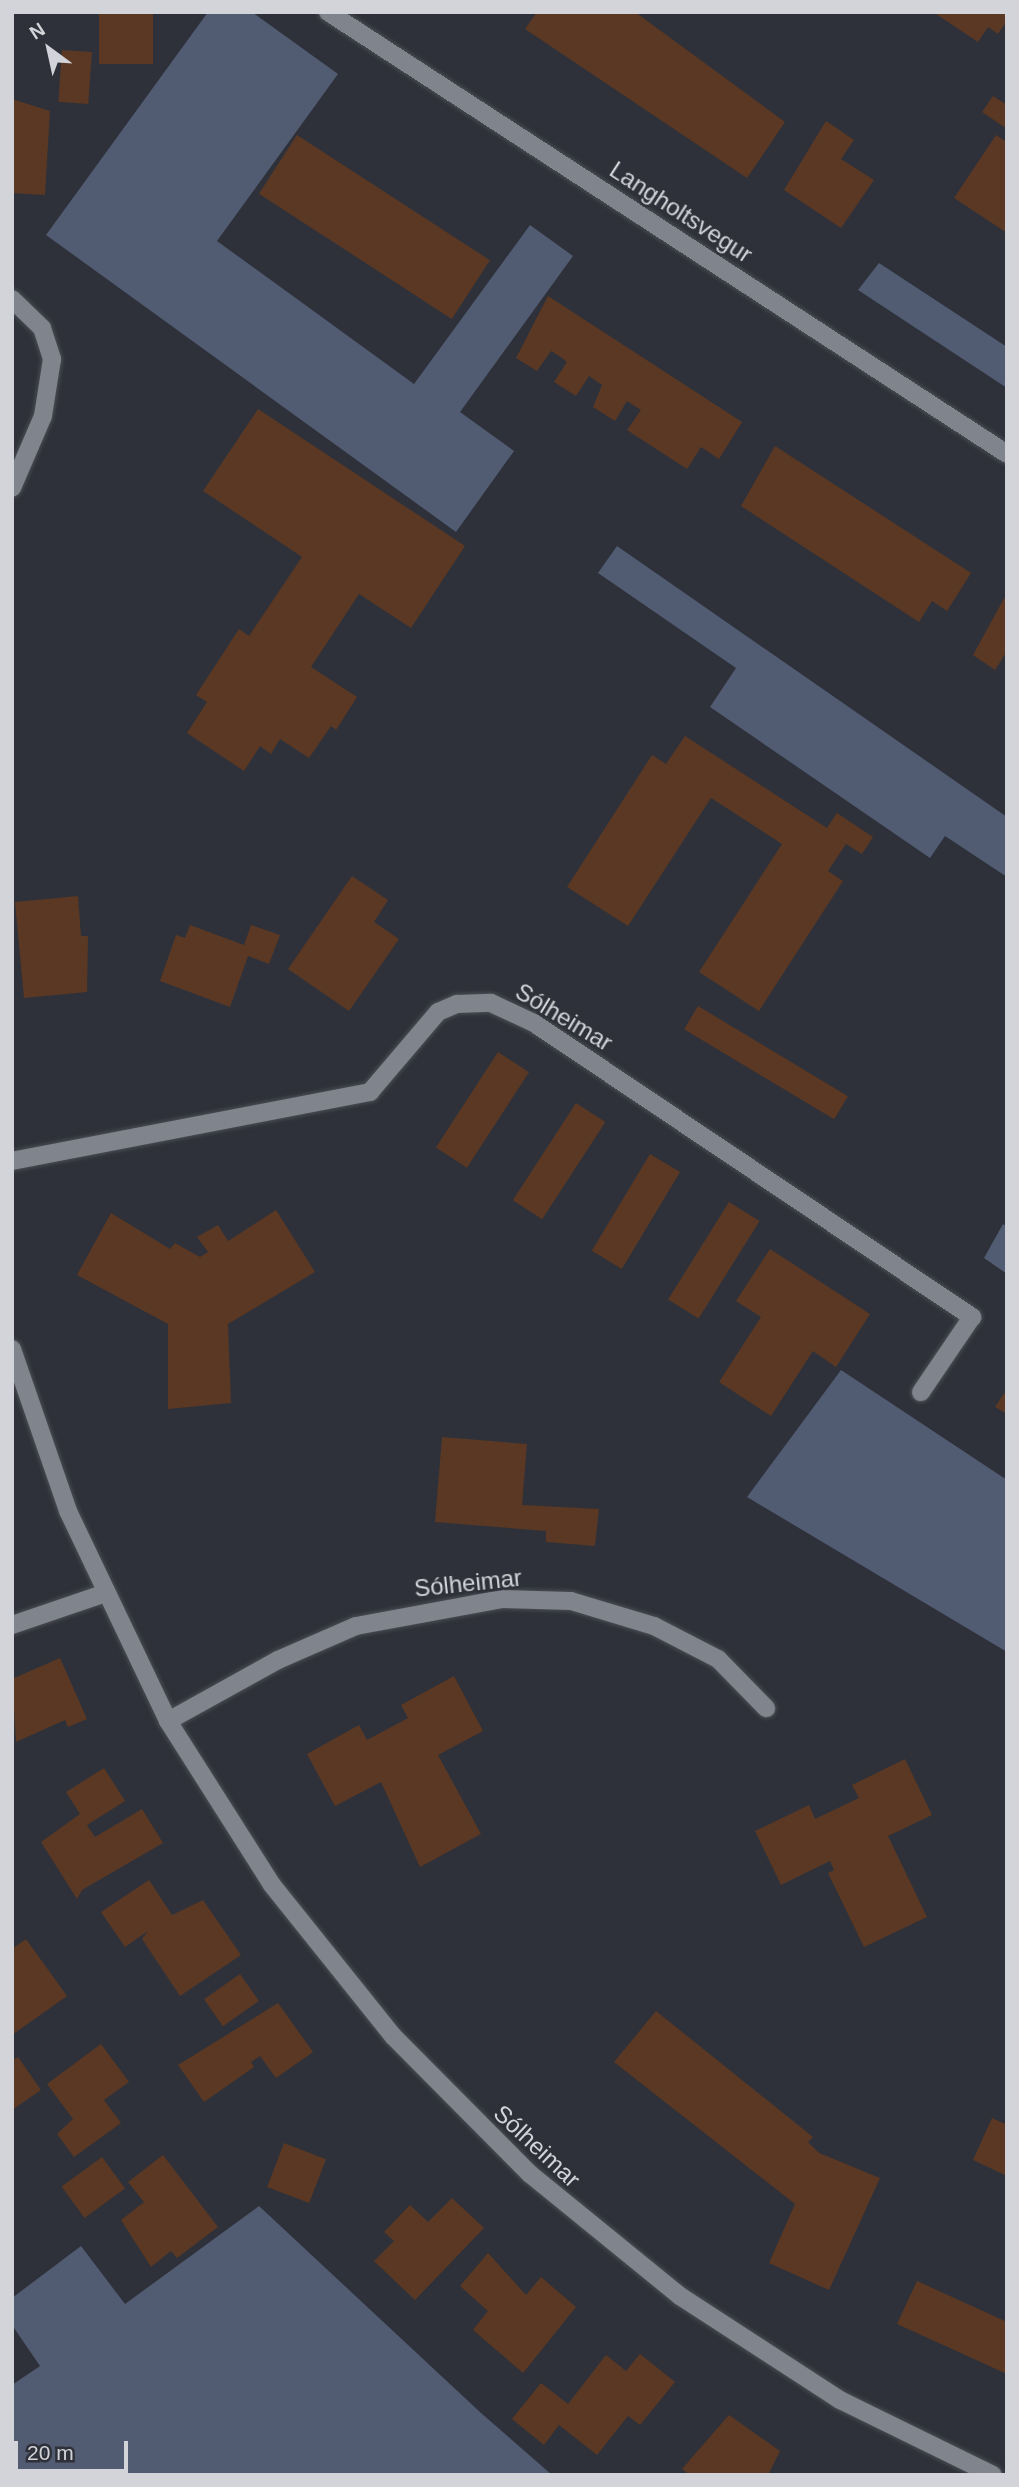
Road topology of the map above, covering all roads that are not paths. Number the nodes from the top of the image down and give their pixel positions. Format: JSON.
{"nodes":[{"id":1,"x":328,"y":12,"type":"edge"},
{"id":2,"x":12,"y":299,"type":"edge"},
{"id":3,"x":1007,"y":454,"type":"edge"},
{"id":4,"x":12,"y":488,"type":"edge"},
{"id":5,"x":12,"y":1161,"type":"edge"},
{"id":6,"x":12,"y":1349,"type":"edge"},
{"id":7,"x":921,"y":1392,"type":"dead end"},
{"id":8,"x":103,"y":1594,"type":"junction"},
{"id":9,"x":12,"y":1625,"type":"edge"},
{"id":10,"x":766,"y":1708,"type":"dead end"},
{"id":11,"x":168,"y":1721,"type":"junction"},
{"id":12,"x":993,"y":2475,"type":"edge"}],
"edges":[{"from":1,"to":3,"type":"street","name":"Langholtsvegur"},
{"from":2,"to":4,"type":"street"},
{"from":5,"to":7,"type":"street","name":"Sólheimar"},
{"from":6,"to":8,"type":"street","name":"Sólheimar"},
{"from":8,"to":9,"type":"street"},
{"from":8,"to":11,"type":"street","name":"Sólheimar"},
{"from":10,"to":11,"type":"street","name":"Sólheimar"},
{"from":11,"to":12,"type":"street","name":"Sólheimar"}]}
